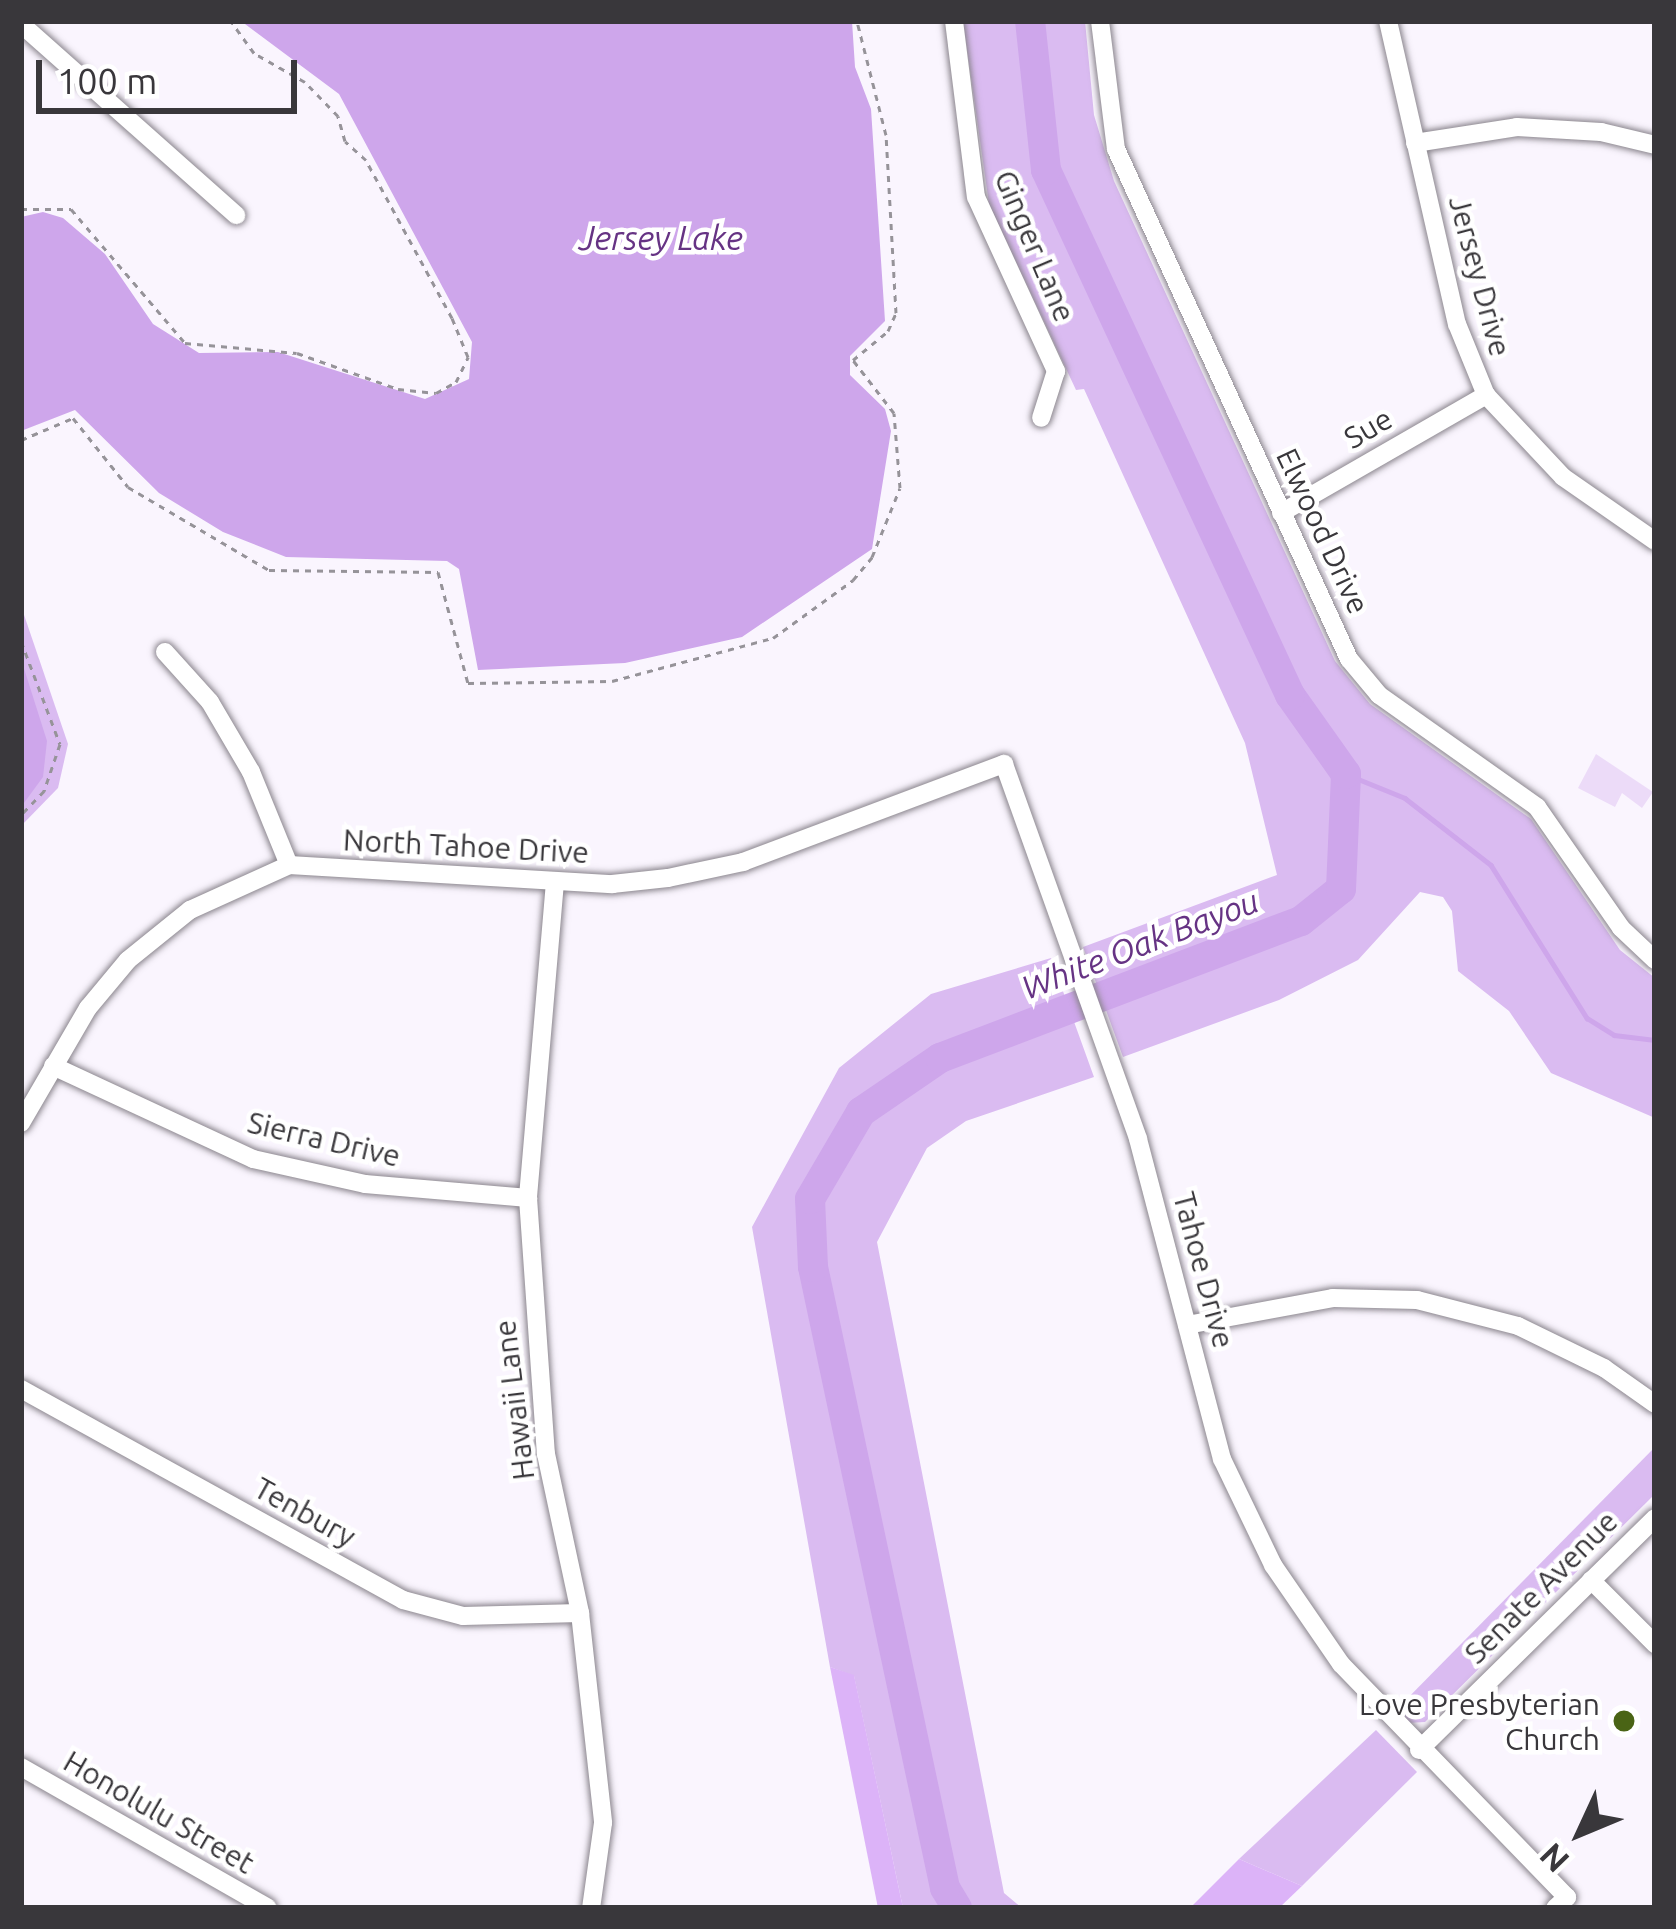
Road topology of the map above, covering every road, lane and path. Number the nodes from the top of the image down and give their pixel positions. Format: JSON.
{"nodes":[{"id":1,"x":231,"y":21,"type":"edge"},
{"id":2,"x":857,"y":21,"type":"edge"},
{"id":3,"x":954,"y":21,"type":"edge"},
{"id":4,"x":1100,"y":21,"type":"edge"},
{"id":5,"x":1388,"y":21,"type":"edge"},
{"id":6,"x":21,"y":24,"type":"edge"},
{"id":7,"x":1415,"y":143,"type":"junction"},
{"id":8,"x":1655,"y":146,"type":"edge"},
{"id":9,"x":21,"y":209,"type":"edge"},
{"id":10,"x":236,"y":215,"type":"dead end"},
{"id":11,"x":1486,"y":395,"type":"junction"},
{"id":12,"x":1041,"y":418,"type":"dead end"},
{"id":13,"x":21,"y":440,"type":"edge"},
{"id":14,"x":1281,"y":513,"type":"junction"},
{"id":15,"x":1655,"y":541,"type":"edge"},
{"id":16,"x":21,"y":640,"type":"edge"},
{"id":17,"x":165,"y":652,"type":"dead end"},
{"id":18,"x":1004,"y":764,"type":"joint"},
{"id":19,"x":21,"y":815,"type":"edge"},
{"id":20,"x":290,"y":865,"type":"junction"},
{"id":21,"x":555,"y":881,"type":"junction"},
{"id":22,"x":1655,"y":960,"type":"edge"},
{"id":23,"x":53,"y":1066,"type":"junction"},
{"id":24,"x":21,"y":1123,"type":"edge"},
{"id":25,"x":528,"y":1198,"type":"junction"},
{"id":26,"x":1187,"y":1325,"type":"junction"},
{"id":27,"x":21,"y":1389,"type":"edge"},
{"id":28,"x":1655,"y":1404,"type":"edge"},
{"id":29,"x":1655,"y":1518,"type":"edge"},
{"id":30,"x":1591,"y":1580,"type":"junction"},
{"id":31,"x":580,"y":1613,"type":"junction"},
{"id":32,"x":1655,"y":1644,"type":"edge"},
{"id":33,"x":1419,"y":1750,"type":"junction"},
{"id":34,"x":21,"y":1767,"type":"edge"},
{"id":35,"x":268,"y":1908,"type":"edge"},
{"id":36,"x":591,"y":1908,"type":"edge"},
{"id":37,"x":1556,"y":1908,"type":"edge"}],
"edges":[{"from":1,"to":9,"type":"path"},
{"from":2,"to":13,"type":"path"},
{"from":3,"to":12,"type":"street","name":"Ginger Lane"},
{"from":4,"to":14,"type":"street","name":"Elwood Drive"},
{"from":5,"to":7,"type":"street","name":"Jersey Drive"},
{"from":6,"to":10,"type":"street"},
{"from":7,"to":8,"type":"street"},
{"from":7,"to":11,"type":"street","name":"Jersey Drive"},
{"from":11,"to":14,"type":"street","name":"Sue"},
{"from":11,"to":15,"type":"street","name":"Jersey Drive"},
{"from":14,"to":22,"type":"street","name":"Elwood Drive"},
{"from":16,"to":19,"type":"path"},
{"from":17,"to":20,"type":"street"},
{"from":18,"to":21,"type":"street","name":"North Tahoe Drive"},
{"from":18,"to":26,"type":"street","name":"Tahoe Drive"},
{"from":20,"to":21,"type":"street","name":"North Tahoe Drive"},
{"from":20,"to":23,"type":"street","name":"North Tahoe Drive"},
{"from":21,"to":25,"type":"street","name":"Hawaii Lane"},
{"from":23,"to":24,"type":"street","name":"North Tahoe Drive"},
{"from":23,"to":25,"type":"street","name":"Sierra Drive"},
{"from":25,"to":31,"type":"street","name":"Hawaii Lane"},
{"from":26,"to":28,"type":"street"},
{"from":26,"to":33,"type":"street","name":"Tahoe Drive"},
{"from":27,"to":31,"type":"street","name":"Tenbury"},
{"from":29,"to":30,"type":"street","name":"Senate Avenue"},
{"from":30,"to":32,"type":"street"},
{"from":30,"to":33,"type":"street","name":"Senate Avenue"},
{"from":31,"to":36,"type":"street","name":"Hawaii Lane"},
{"from":33,"to":37,"type":"street","name":"Tahoe Drive"},
{"from":34,"to":35,"type":"street","name":"Honolulu Street"}]}
